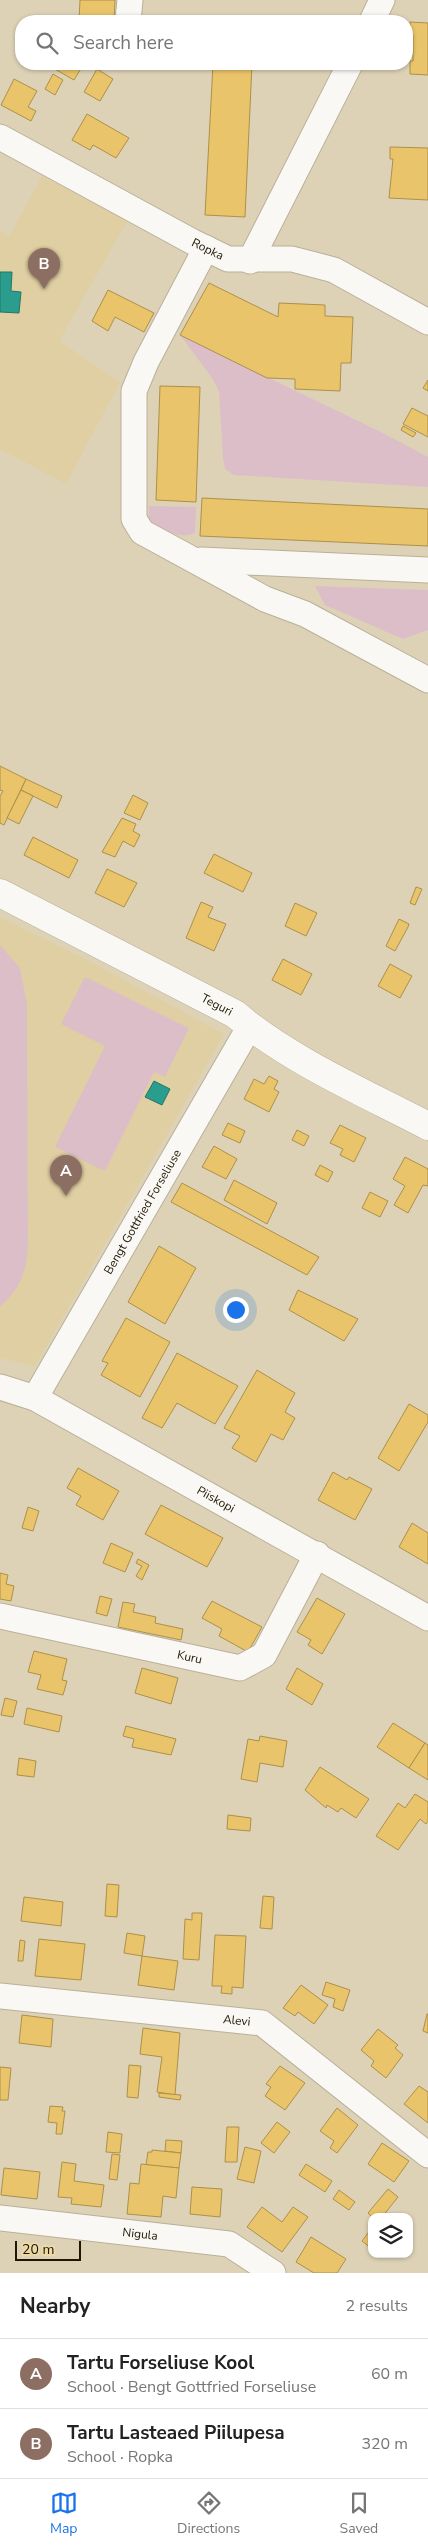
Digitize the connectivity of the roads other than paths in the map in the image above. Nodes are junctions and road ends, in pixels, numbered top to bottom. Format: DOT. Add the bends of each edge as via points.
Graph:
graph roads {
  1 [pos="130,0"];
  2 [pos="382,0"];
  3 [pos="129,15"];
  4 [pos="375,15"];
  5 [pos="347,70"];
  6 [pos="0,137"];
  7 [pos="206,248"];
  8 [pos="250,260"];
  9 [pos="428,322"];
  10 [pos="194,560"];
  11 [pos="428,570"];
  12 [pos="428,680"];
  13 [pos="0,893"];
  14 [pos="250,1026"];
  15 [pos="428,1126"];
  16 [pos="0,1387"];
  17 [pos="35,1398"];
  18 [pos="317,1554"];
  19 [pos="0,1616"];
  20 [pos="428,1618"];
  21 [pos="0,1996"];
  22 [pos="428,2155"];
  23 [pos="0,2218"];
  24 [pos="273,2273"];
  1 -- 3 [label="street"];
  2 -- 4 [label="street"];
  5 -- 8 [label="street"];
  6 -- 7 [label="street, Ropka"];
  7 -- 8 [label="street, Ropka" via="228,259"];
  7 -- 10 [label="street" via="134,391 134,519 142,532"];
  8 -- 9 [label="street, Ropka" via="292,259 334,270"];
  10 -- 11 [label="street"];
  10 -- 12 [label="street"];
  13 -- 14 [label="street, Teguri" via="235,1014"];
  14 -- 15 [label="street, Teguri" via="330,1076"];
  14 -- 17 [label="street, Bengt Gottfried Forseliuse"];
  16 -- 17 [label="street, Piiskopi"];
  17 -- 18 [label="street, Piiskopi"];
  18 -- 19 [label="street, Kuru" via="264,1655 240,1668"];
  18 -- 20 [label="street, Piiskopi"];
  21 -- 22 [label="street, Alevi" via="262,2024"];
  23 -- 24 [label="street, Nigula" via="229,2244"];
}
